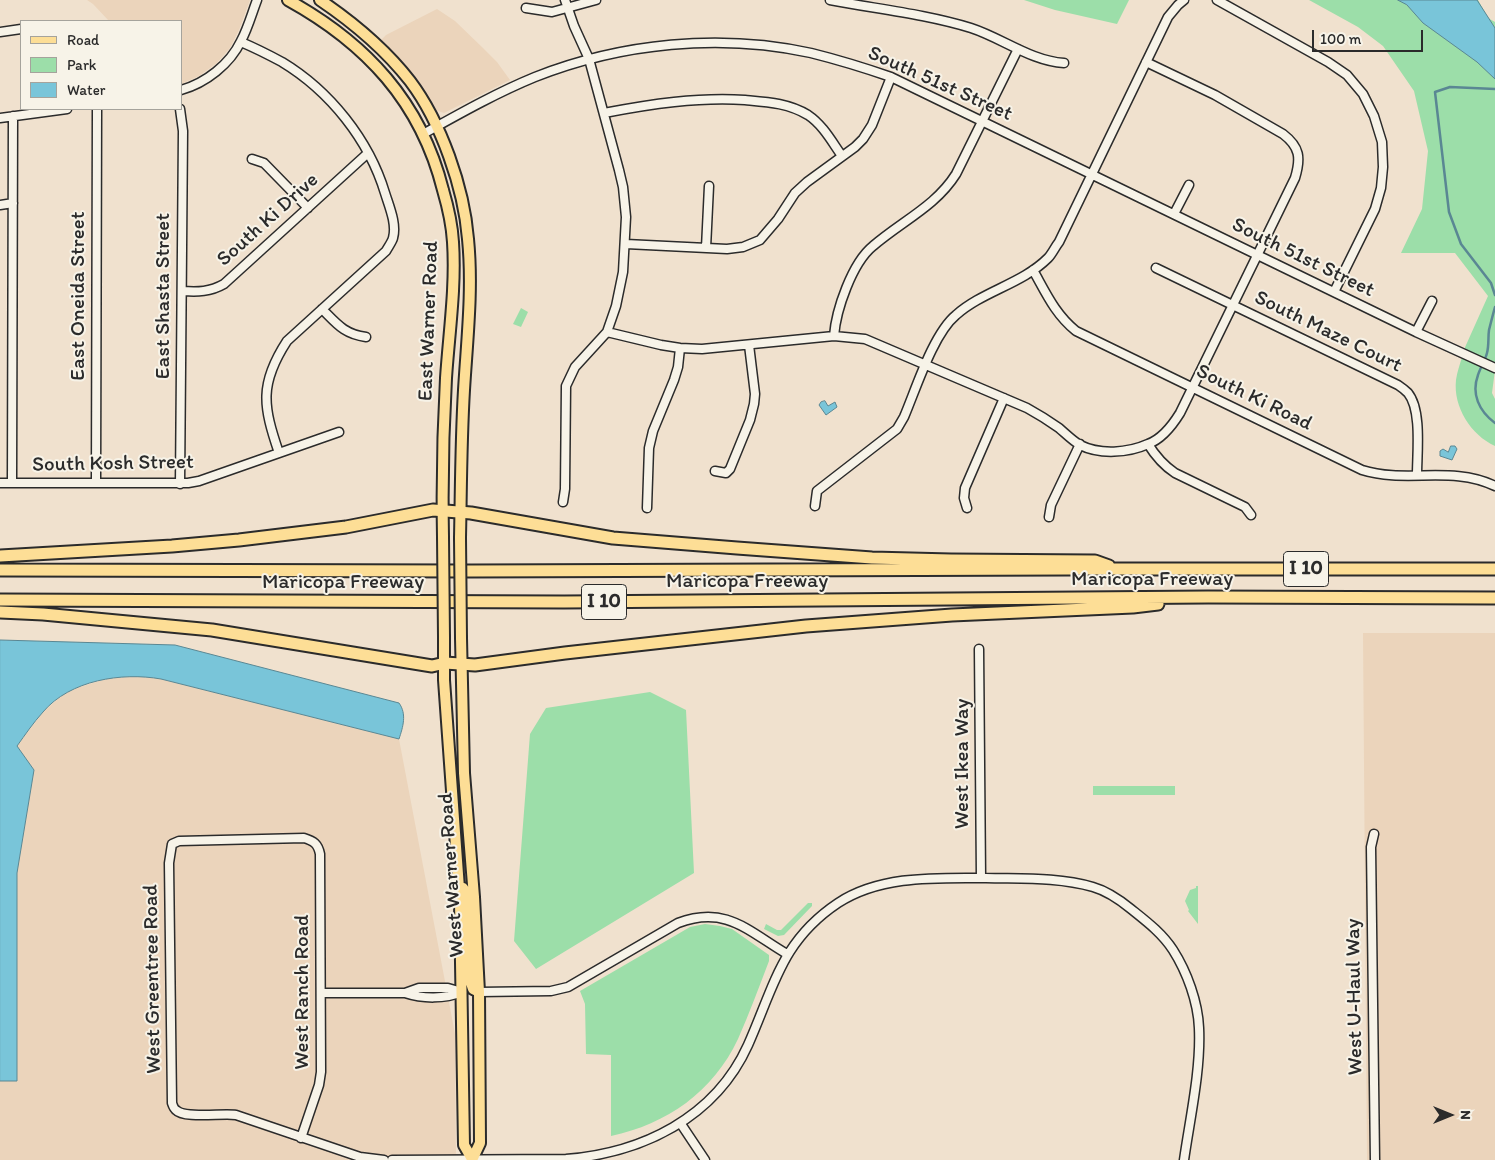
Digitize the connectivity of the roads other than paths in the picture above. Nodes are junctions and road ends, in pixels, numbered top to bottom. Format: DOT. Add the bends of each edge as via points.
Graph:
graph roads {
  1 [pos="258,0"];
  2 [pos="288,0"];
  3 [pos="320,0"];
  4 [pos="596,0"];
  5 [pos="830,0"];
  6 [pos="1184,0"];
  7 [pos="1217,0"];
  8 [pos="566,4"];
  9 [pos="526,8"];
  10 [pos="20,29"];
  11 [pos="0,32"];
  12 [pos="241,42"];
  13 [pos="1018,48"];
  14 [pos="589,59"];
  15 [pos="1146,62"];
  16 [pos="1064,64"];
  17 [pos="892,77"];
  18 [pos="182,90"];
  19 [pos="59,110"];
  20 [pos="97,110"];
  21 [pos="180,110"];
  22 [pos="604,113"];
  23 [pos="12,116"];
  24 [pos="0,118"];
  25 [pos="983,120"];
  26 [pos="436,126"];
  27 [pos="423,134"];
  28 [pos="368,152"];
  29 [pos="842,156"];
  30 [pos="252,159"];
  31 [pos="1091,174"];
  32 [pos="1189,185"];
  33 [pos="709,186"];
  34 [pos="12,203"];
  35 [pos="0,205"];
  36 [pos="308,208"];
  37 [pos="1174,214"];
  38 [pos="626,244"];
  39 [pos="706,248"];
  40 [pos="469,255"];
  41 [pos="1257,255"];
  42 [pos="453,256"];
  43 [pos="1156,268"];
  44 [pos="1033,270"];
  45 [pos="182,291"];
  46 [pos="1334,292"];
  47 [pos="1432,301"];
  48 [pos="1233,305"];
  49 [pos="322,309"];
  50 [pos="607,332"];
  51 [pos="1416,332"];
  52 [pos="834,336"];
  53 [pos="366,338"];
  54 [pos="749,345"];
  55 [pos="680,348"];
  56 [pos="926,365"];
  57 [pos="1495,368"];
  58 [pos="1193,387"];
  59 [pos="1004,398"];
  60 [pos="339,432"];
  61 [pos="1080,444"];
  62 [pos="1148,444"];
  63 [pos="279,453"];
  64 [pos="715,471"];
  65 [pos="1417,475"];
  66 [pos="0,483"];
  67 [pos="12,483"];
  68 [pos="96,483"];
  69 [pos="180,484"];
  70 [pos="1495,486"];
  71 [pos="563,502"];
  72 [pos="815,506"];
  73 [pos="647,508"];
  74 [pos="967,508"];
  75 [pos="443,510"];
  76 [pos="461,511"];
  77 [pos="1251,515"];
  78 [pos="1049,517"];
  79 [pos="0,556"];
  80 [pos="1118,569"];
  81 [pos="1495,569"];
  82 [pos="0,570"];
  83 [pos="460,586"];
  84 [pos="444,587"];
  85 [pos="1208,597"];
  86 [pos="1495,598"];
  87 [pos="0,600"];
  88 [pos="0,612"];
  89 [pos="980,649"];
  90 [pos="445,663"];
  91 [pos="461,663"];
  92 [pos="1374,834"];
  93 [pos="316,844"];
  94 [pos="981,878"];
  95 [pos="459,886"];
  96 [pos="787,954"];
  97 [pos="462,992"];
  98 [pos="479,992"];
  99 [pos="321,993"];
  100 [pos="681,1124"];
  101 [pos="301,1138"];
  102 [pos="384,1160"];
  103 [pos="392,1160"];
  104 [pos="472,1160"];
  105 [pos="705,1160"];
  106 [pos="1184,1160"];
  107 [pos="1375,1160"];
  1 -- 12 [label="street"];
  2 -- 27 [label="main road, East Warner Road" via="333,27 368,57 398,91"];
  3 -- 26 [label="main road, East Warner Road" via="377,45 410,82"];
  4 -- 8 [label="street"];
  5 -- 13 [label="street" via="971,28"];
  6 -- 15 [label="street" via="1168,17"];
  7 -- 46 [label="street" via="1347,76 1363,94 1374,116 1382,142 1381,188"];
  8 -- 9 [label="street" via="552,12"];
  8 -- 14 [label="street"];
  10 -- 11 [label="street"];
  12 -- 18 [label="street" via="216,72"];
  12 -- 28 [label="street" via="282,62 300,75 336,108"];
  13 -- 16 [label="street" via="1049,62"];
  13 -- 25 [label="street"];
  14 -- 17 [label="street, South 51st Street" via="678,44 758,45 810,53"];
  14 -- 22 [label="street"];
  14 -- 26 [label="street, South 51st Street" via="523,82"];
  15 -- 31 [label="street"];
  15 -- 41 [label="street" via="1215,95 1292,141 1298,153 1299,166"];
  17 -- 25 [label="street, South 51st Street"];
  17 -- 29 [label="street" via="868,132"];
  19 -- 23 [label="street"];
  20 -- 68 [label="street, East Oneida Street"];
  21 -- 45 [label="street, East Shasta Street" via="183,131"];
  22 -- 29 [label="street" via="676,101 732,99 770,102 792,107 809,116 823,129"];
  22 -- 38 [label="street" via="623,187"];
  23 -- 24 [label="street"];
  23 -- 34 [label="street"];
  25 -- 31 [label="street, South 51st Street"];
  25 -- 52 [label="street" via="948,187 865,253 839,306"];
  26 -- 27 [label="street, South 51st Street"];
  26 -- 40 [label="main road, East Warner Road" via="462,198"];
  27 -- 42 [label="main road, East Warner Road" via="440,175 447,203"];
  28 -- 36 [label="street, South Ki Drive"];
  28 -- 49 [label="street" via="388,200 394,225 393,238 386,251"];
  29 -- 39 [label="street" via="795,193 760,240 743,247"];
  30 -- 36 [label="street" via="264,163"];
  31 -- 37 [label="street, South 51st Street"];
  31 -- 44 [label="street" via="1059,242 1049,257"];
  32 -- 37 [label="street"];
  33 -- 39 [label="street"];
  34 -- 35 [label="street"];
  34 -- 67 [label="street"];
  36 -- 45 [label="street, South Ki Drive" via="224,284 201,292"];
  37 -- 41 [label="street, South 51st Street"];
  38 -- 39 [label="street"];
  38 -- 50 [label="street" via="616,306"];
  40 -- 42 [label="main road"];
  40 -- 76 [label="main road, East Warner Road"];
  41 -- 46 [label="street, South 51st Street"];
  41 -- 48 [label="street"];
  42 -- 75 [label="main road, East Warner Road" via="443,429"];
  43 -- 48 [label="street, South Maze Court"];
  44 -- 56 [label="street" via="956,314 938,337"];
  44 -- 58 [label="street, South Ki Road" via="1063,320 1076,331"];
  45 -- 69 [label="street, East Shasta Street"];
  46 -- 51 [label="street, South 51st Street"];
  47 -- 51 [label="street"];
  48 -- 58 [label="street"];
  48 -- 65 [label="street, South Maze Court" via="1398,385 1408,393 1416,420"];
  49 -- 53 [label="street" via="344,331"];
  49 -- 63 [label="street" via="287,341 268,379 268,421"];
  50 -- 55 [label="street"];
  50 -- 71 [label="street" via="575,367 566,386"];
  51 -- 57 [label="street, South 51st Street"];
  52 -- 54 [label="street"];
  52 -- 56 [label="street" via="866,340"];
  54 -- 55 [label="street"];
  54 -- 64 [label="street" via="755,394 750,420 730,469 726,473"];
  55 -- 73 [label="street" via="674,380 649,448"];
  56 -- 59 [label="street"];
  56 -- 72 [label="street" via="896,430 817,491"];
  58 -- 62 [label="street" via="1173,425"];
  58 -- 65 [label="street, South Ki Road" via="1362,470 1389,476"];
  59 -- 61 [label="street" via="1046,419"];
  59 -- 74 [label="street" via="965,488"];
  60 -- 63 [label="street, South Kosh Street"];
  61 -- 62 [label="street" via="1110,452"];
  61 -- 78 [label="street"];
  62 -- 77 [label="street" via="1165,467 1245,507"];
  63 -- 69 [label="street, South Kosh Street" via="199,481"];
  65 -- 70 [label="street, South Ki Road" via="1456,475"];
  66 -- 67 [label="street, South Kosh Street"];
  67 -- 68 [label="street, South Kosh Street"];
  68 -- 69 [label="street, South Kosh Street"];
  75 -- 76 [label="highway"];
  75 -- 79 [label="highway" via="346,527 240,540"];
  75 -- 84 [label="main road, East Warner Road, bridge"];
  76 -- 80 [label="highway" via="613,538 872,558 1095,560"];
  76 -- 83 [label="main road, East Warner Road, bridge"];
  80 -- 81 [label="highway, Maricopa Freeway / I 10"];
  80 -- 82 [label="highway, Maricopa Freeway / I 10"];
  83 -- 91 [label="main road, West Warner Road, bridge"];
  84 -- 90 [label="main road, West Warner Road, bridge"];
  85 -- 86 [label="highway, Maricopa Freeway / I 10"];
  85 -- 87 [label="highway, Maricopa Freeway / I 10" via="564,602"];
  85 -- 91 [label="highway" via="1133,607 952,615 806,626 475,665"];
  88 -- 90 [label="highway" via="204,629 432,666"];
  89 -- 94 [label="street, West Ikea Way"];
  90 -- 91 [label="highway"];
  90 -- 95 [label="main road, West Warner Road"];
  91 -- 98 [label="main road, West Warner Road" via="464,773"];
  92 -- 107 [label="street, West U-Haul Way"];
  93 -- 99 [label="street, West Ranch Road" via="320,854"];
  93 -- 101 [label="street, West Greentree Road" via="304,838 179,841 172,844 169,864 172,1103 177,1112 188,1115 236,1115"];
  94 -- 96 [label="street" via="905,880 854,894 817,919"];
  94 -- 106 [label="street" via="1070,881 1097,888 1120,900 1151,924 1173,950 1188,981 1199,1026"];
  95 -- 97 [label="main road, West Warner Road"];
  95 -- 98 [label="main road" via="465,891 467,902 470,980 473,989"];
  96 -- 98 [label="street" via="737,923 704,916 678,923 568,988 552,992"];
  96 -- 100 [label="street" via="744,1053 716,1092"];
  97 -- 99 [label="street" via="451,996 418,997 405,993"];
  97 -- 104 [label="main road, West Warner Road" via="464,1145"];
  98 -- 104 [label="main road, West Warner Road" via="480,1143"];
  99 -- 101 [label="street, West Ranch Road" via="321,1072"];
  100 -- 104 [label="street" via="636,1146 602,1155 566,1159"];
  100 -- 105 [label="street"];
  101 -- 102 [label="street" via="360,1157"];
  103 -- 104 [label="street"];
}
